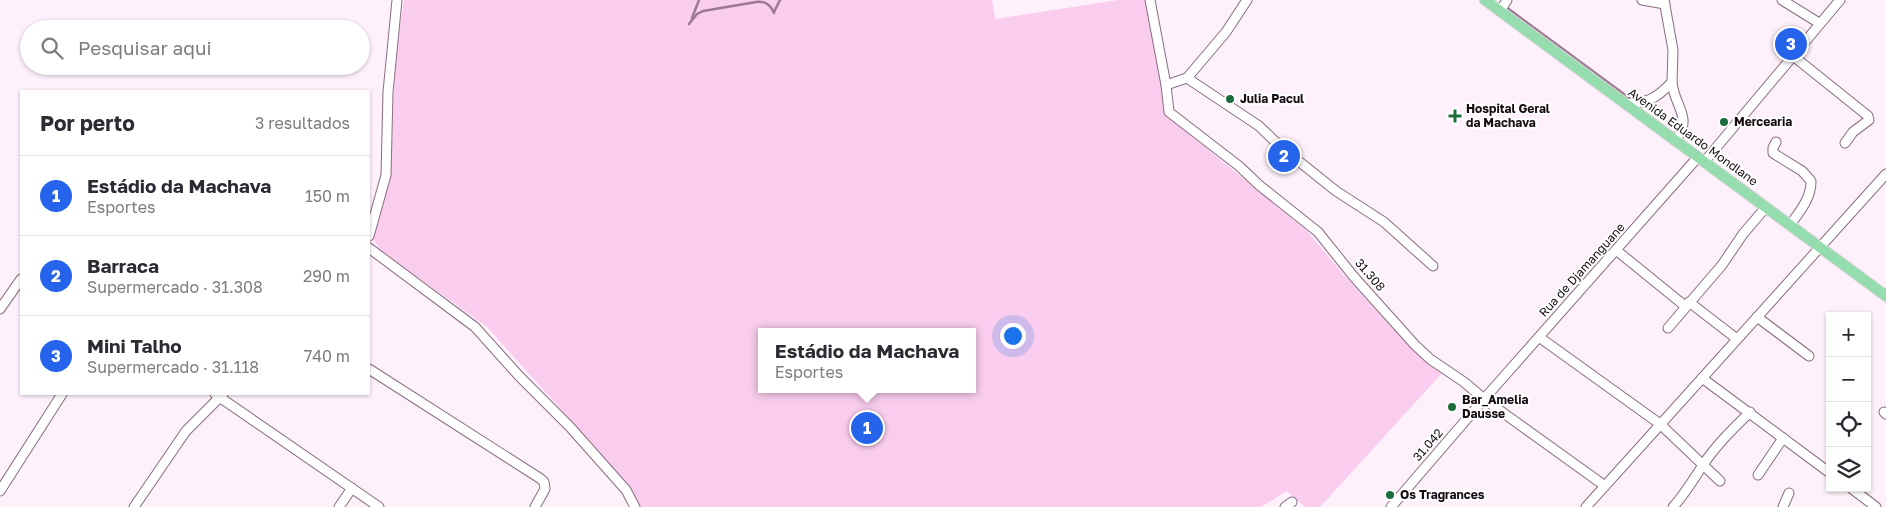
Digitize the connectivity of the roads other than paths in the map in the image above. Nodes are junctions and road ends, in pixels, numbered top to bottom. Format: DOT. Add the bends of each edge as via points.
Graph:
graph roads {
  1 [pos="396,0"];
  2 [pos="1150,0"];
  3 [pos="1247,0"];
  4 [pos="1485,0"];
  5 [pos="1507,0"];
  6 [pos="1642,0"];
  7 [pos="1782,0"];
  8 [pos="1840,0"];
  9 [pos="1664,2"];
  10 [pos="1500,11"];
  11 [pos="1819,23"];
  12 [pos="1792,55"];
  13 [pos="1187,78"];
  14 [pos="1672,82"];
  15 [pos="1166,85"];
  16 [pos="1626,104"];
  17 [pos="1675,141"];
  18 [pos="1776,142"];
  19 [pos="1845,143"];
  20 [pos="1701,159"];
  21 [pos="1886,174"];
  22 [pos="1766,207"];
  23 [pos="1790,225"];
  24 [pos="370,232"];
  25 [pos="1820,248"];
  26 [pos="370,249"];
  27 [pos="1616,250"];
  28 [pos="1433,266"];
  29 [pos="20,280"];
  30 [pos="1886,296"];
  31 [pos="1687,304"];
  32 [pos="0,309"];
  33 [pos="1757,317"];
  34 [pos="1668,328"];
  35 [pos="1539,337"];
  36 [pos="1737,339"];
  37 [pos="1809,356"];
  38 [pos="370,370"];
  39 [pos="1702,378"];
  40 [pos="61,395"];
  41 [pos="219,395"];
  42 [pos="1484,399"];
  43 [pos="1750,412"];
  44 [pos="1660,424"];
  45 [pos="1784,438"];
  46 [pos="1703,465"];
  47 [pos="1826,470"];
  48 [pos="1758,476"];
  49 [pos="1720,481"];
  50 [pos="1604,486"];
  51 [pos="352,488"];
  52 [pos="0,492"];
  53 [pos="1855,492"];
  54 [pos="1789,493"];
  55 [pos="539,505"];
  56 [pos="134,507"];
  57 [pos="339,507"];
  58 [pos="379,507"];
  59 [pos="635,507"];
  60 [pos="1391,507"];
  61 [pos="1586,507"];
  62 [pos="1673,507"];
  63 [pos="1783,507"];
  64 [pos="1876,507"];
  1 -- 24 [label="street" via="388,92 386,175"];
  2 -- 15 [label="street, 31.308"];
  3 -- 13 [label="street" via="1226,32"];
  4 -- 10 [label="main road, Avenida Eduardo Mondlane"];
  5 -- 10 [label="street"];
  6 -- 9 [label="street"];
  7 -- 11 [label="street"];
  8 -- 11 [label="street, Rua de Djamanguane"];
  9 -- 14 [label="street" via="1673,50"];
  10 -- 16 [label="main road, Avenida Eduardo Mondlane"];
  11 -- 12 [label="street, Rua de Djamanguane"];
  12 -- 19 [label="street" via="1868,116 1869,120"];
  12 -- 20 [label="street, Rua de Djamanguane"];
  13 -- 15 [label="street"];
  13 -- 28 [label="street" via="1259,126 1336,191 1384,222"];
  14 -- 16 [label="street" via="1655,98"];
  14 -- 17 [label="street" via="1684,120 1682,132"];
  15 -- 42 [label="street, 31.308" via="1169,112 1318,232 1415,345"];
  16 -- 17 [label="main road, Avenida Eduardo Mondlane"];
  17 -- 20 [label="main road, Avenida Eduardo Mondlane"];
  18 -- 23 [label="street" via="1772,150 1774,153 1802,171 1811,181 1806,202"];
  20 -- 22 [label="main road, Avenida Eduardo Mondlane"];
  20 -- 27 [label="street, Rua de Djamanguane"];
  21 -- 25 [label="street"];
  22 -- 23 [label="main road, Avenida Eduardo Mondlane"];
  22 -- 31 [label="street" via="1722,265"];
  23 -- 25 [label="main road, Avenida Eduardo Mondlane"];
  25 -- 30 [label="main road, Avenida Eduardo Mondlane"];
  25 -- 33 [label="street"];
  26 -- 59 [label="street" via="475,327 626,490"];
  27 -- 31 [label="street"];
  27 -- 35 [label="street, Rua de Djamanguane"];
  29 -- 32 [label="street"];
  31 -- 34 [label="street"];
  31 -- 36 [label="street"];
  33 -- 36 [label="street"];
  33 -- 37 [label="street"];
  35 -- 42 [label="street, Rua de Djamanguane"];
  35 -- 44 [label="street"];
  36 -- 39 [label="street"];
  38 -- 55 [label="street" via="541,479 545,489"];
  39 -- 43 [label="street"];
  39 -- 44 [label="street"];
  40 -- 52 [label="street"];
  41 -- 51 [label="street"];
  41 -- 56 [label="street" via="186,431"];
  42 -- 50 [label="street, 31.308"];
  42 -- 60 [label="street, 31.042"];
  43 -- 45 [label="street"];
  43 -- 46 [label="street" via="1726,435"];
  44 -- 46 [label="street"];
  44 -- 50 [label="street"];
  45 -- 47 [label="street"];
  45 -- 48 [label="street"];
  46 -- 49 [label="street"];
  46 -- 62 [label="street"];
  50 -- 61 [label="street"];
  51 -- 57 [label="street"];
  51 -- 58 [label="street"];
  53 -- 64 [label="street"];
  54 -- 63 [label="street"];
}
